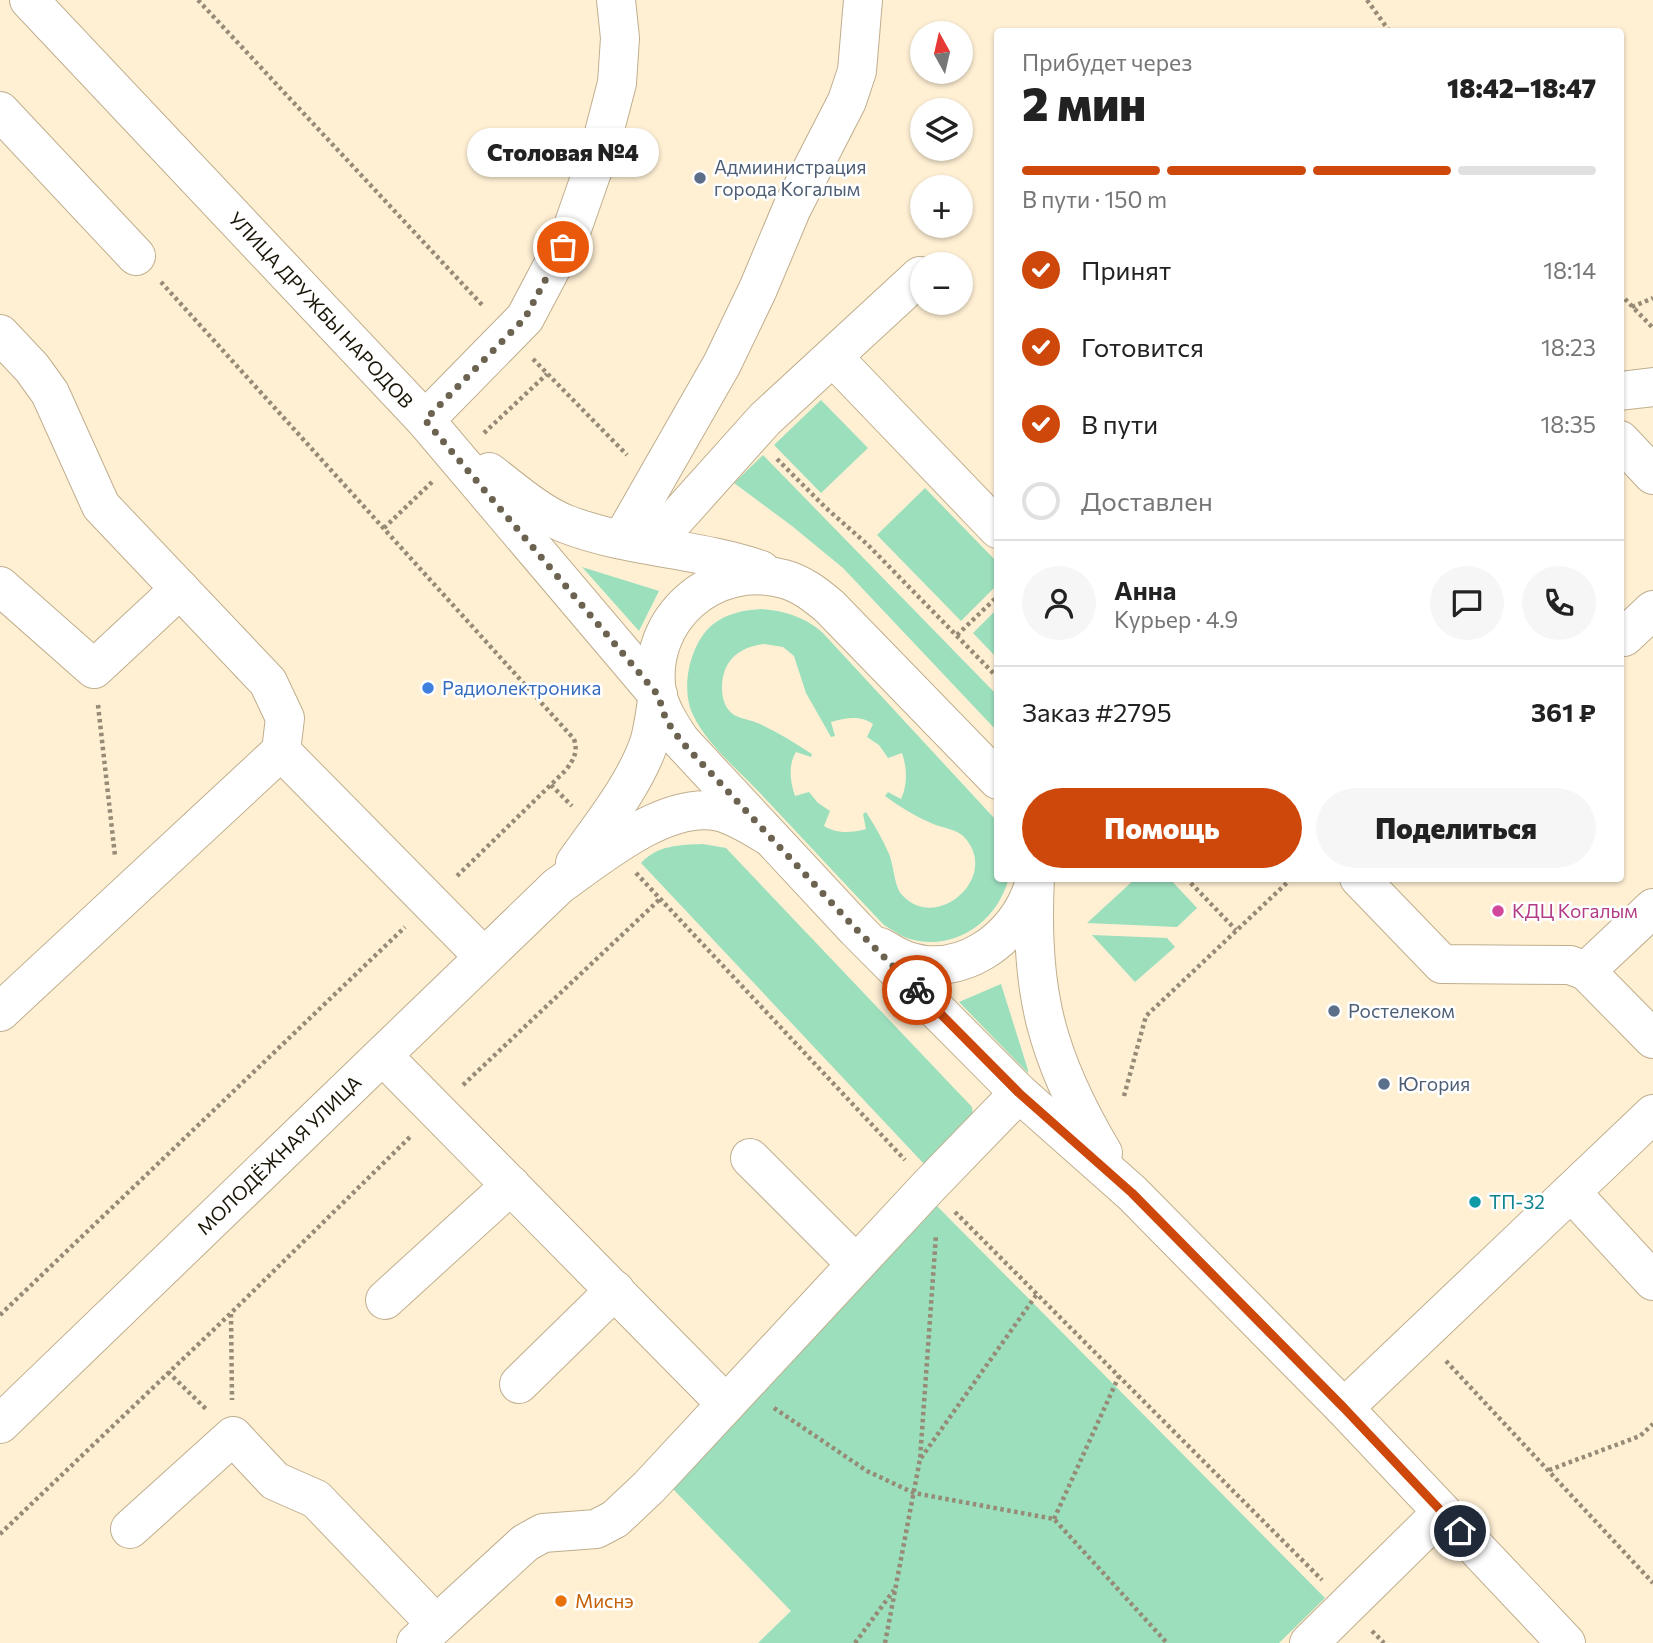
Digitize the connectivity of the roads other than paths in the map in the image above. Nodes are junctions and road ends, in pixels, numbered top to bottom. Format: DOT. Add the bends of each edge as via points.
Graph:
graph roads {
  1 [pos="29,0"];
  2 [pos="616,0"];
  3 [pos="863,0"];
  4 [pos="0,111"];
  5 [pos="136,256"];
  6 [pos="910,285"];
  7 [pos="0,334"];
  8 [pos="833,357"];
  9 [pos="1653,387"];
  10 [pos="1624,391"];
  11 [pos="425,420"];
  12 [pos="1624,444"];
  13 [pos="645,461"];
  14 [pos="1653,474"];
  15 [pos="683,510"];
  16 [pos="994,525"];
  17 [pos="637,542"];
  18 [pos="727,560"];
  19 [pos="786,579"];
  20 [pos="0,586"];
  21 [pos="180,589"];
  22 [pos="1653,610"];
  23 [pos="1624,637"];
  24 [pos="658,695"];
  25 [pos="281,751"];
  26 [pos="994,774"];
  27 [pos="776,841"];
  28 [pos="1033,882"];
  29 [pos="1035,882"];
  30 [pos="1363,882"];
  31 [pos="558,886"];
  32 [pos="1653,908"];
  33 [pos="856,929"];
  34 [pos="1653,943"];
  35 [pos="484,957"];
  36 [pos="1595,980"];
  37 [pos="0,1012"];
  38 [pos="1653,1039"];
  39 [pos="383,1056"];
  40 [pos="1019,1093"];
  41 [pos="1653,1114"];
  42 [pos="750,1158"];
  43 [pos="1120,1181"];
  44 [pos="510,1185"];
  45 [pos="1571,1192"];
  46 [pos="856,1264"];
  47 [pos="1653,1281"];
  48 [pos="615,1290"];
  49 [pos="385,1300"];
  50 [pos="519,1384"];
  51 [pos="734,1395"];
  52 [pos="1344,1408"];
  53 [pos="0,1424"];
  54 [pos="1442,1512"];
  55 [pos="130,1529"];
  56 [pos="426,1634"];
  57 [pos="1309,1643"];
  58 [pos="1566,1643"];
  1 -- 11 [label="main road, УЛИЦА ДРУЖБЫ НАРОДОВ"];
  2 -- 11 [label="main road" via="620,38 617,83 572,229 525,318"];
  3 -- 13 [label="main road" via="857,71 847,101 792,208 722,364"];
  4 -- 5 [label="main road"];
  6 -- 8 [label="main road"];
  7 -- 21 [label="main road" via="50,393 101,506"];
  8 -- 15 [label="main road" via="752,433"];
  8 -- 16 [label="main road"];
  9 -- 10 [label="main road"];
  11 -- 17 [label="main road" via="563,523"];
  11 -- 24 [label="main road, УЛИЦА ДРУЖБЫ НАРОДОВ"];
  12 -- 14 [label="main road"];
  13 -- 15 [label="main road"];
  13 -- 17 [label="main road"];
  15 -- 17 [label="main road"];
  15 -- 18 [label="main road"];
  17 -- 18 [label="main road"];
  18 -- 19 [label="main road"];
  19 -- 24 [label="main road, УЛИЦА ДРУЖБЫ НАРОДОВ" via="761,574 734,576 689,600 671,620 660,643"];
  19 -- 26 [label="main road, УЛИЦА ДРУЖБЫ НАРОДОВ" via="810,590 830,607"];
  20 -- 21 [label="main road" via="94,669"];
  21 -- 25 [label="main road" via="268,682 285,718"];
  22 -- 23 [label="main road"];
  24 -- 27 [label="main road, УЛИЦА ДРУЖБЫ НАРОДОВ" via="666,720 681,741"];
  24 -- 31 [label="main road" via="649,744 638,768"];
  25 -- 35 [label="main road"];
  25 -- 37 [label="main road"];
  27 -- 31 [label="main road" via="718,811 685,813 659,820 622,841"];
  27 -- 33 [label="main road, УЛИЦА ДРУЖБЫ НАРОДОВ"];
  28 -- 33 [label="main road, УЛИЦА ДРУЖБЫ НАРОДОВ" via="1021,915 1005,936 983,952 958,961 906,960"];
  29 -- 43 [label="main road" via="1034,953 1043,1019 1068,1090"];
  30 -- 36 [label="main road" via="1442,964 1570,965"];
  31 -- 35 [label="main road, МОЛОДЁЖНАЯ УЛИЦА"];
  32 -- 36 [label="main road"];
  33 -- 40 [label="main road, УЛИЦА ДРУЖБЫ НАРОДОВ"];
  34 -- 36 [label="main road"];
  35 -- 39 [label="main road, МОЛОДЁЖНАЯ УЛИЦА"];
  36 -- 38 [label="main road"];
  39 -- 44 [label="main road"];
  39 -- 53 [label="main road, МОЛОДЁЖНАЯ УЛИЦА"];
  40 -- 43 [label="main road, УЛИЦА ДРУЖБЫ НАРОДОВ"];
  40 -- 46 [label="main road" via="934,1191"];
  41 -- 45 [label="main road"];
  42 -- 46 [label="main road"];
  43 -- 52 [label="main road, УЛИЦА ДРУЖБЫ НАРОДОВ"];
  44 -- 48 [label="main road"];
  44 -- 49 [label="main road"];
  45 -- 47 [label="main road"];
  45 -- 52 [label="main road"];
  46 -- 51 [label="main road"];
  48 -- 50 [label="main road"];
  48 -- 51 [label="main road"];
  51 -- 56 [label="main road" via="615,1519 596,1530 543,1533 525,1543"];
  52 -- 54 [label="main road, УЛИЦА ДРУЖБЫ НАРОДОВ"];
  54 -- 57 [label="main road"];
  54 -- 58 [label="main road, УЛИЦА ДРУЖБЫ НАРОДОВ"];
  55 -- 56 [label="main road" via="233,1436 275,1481 316,1499"];
}
